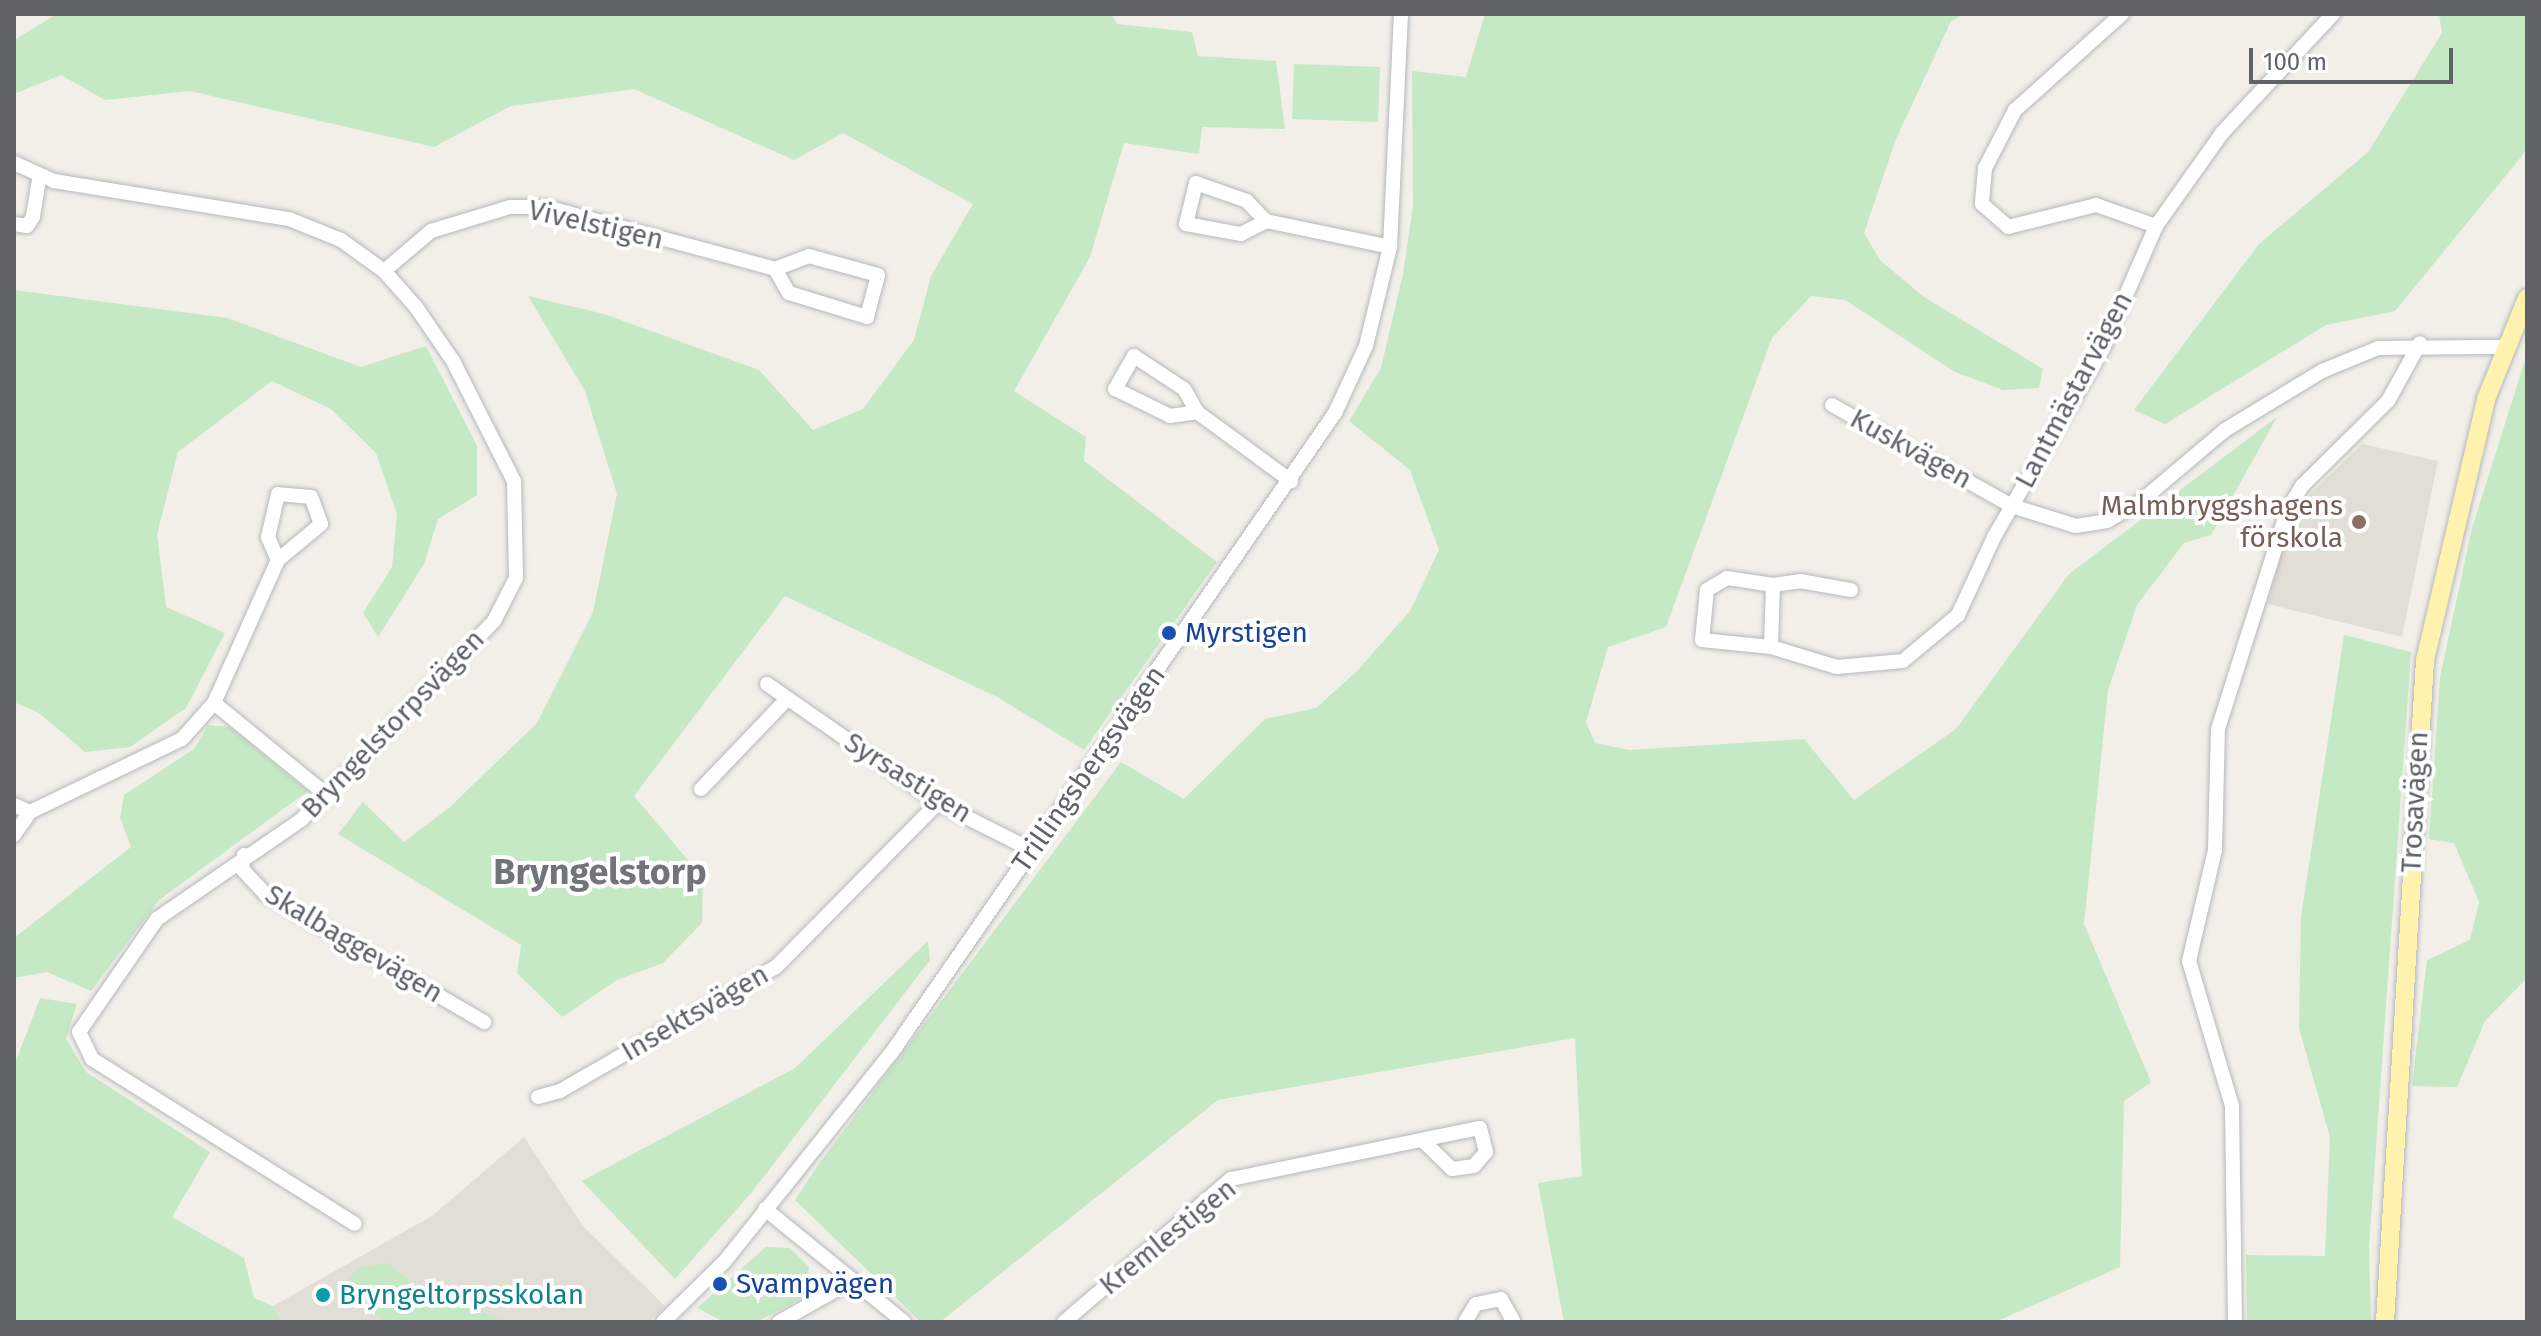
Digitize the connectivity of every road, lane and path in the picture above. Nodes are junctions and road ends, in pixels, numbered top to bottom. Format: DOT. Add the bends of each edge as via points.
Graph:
graph roads {
  1 [pos="1401,14"];
  2 [pos="2122,14"];
  3 [pos="2333,14"];
  4 [pos="14,163"];
  5 [pos="39,178"];
  6 [pos="1266,221"];
  7 [pos="14,224"];
  8 [pos="2156,226"];
  9 [pos="1390,247"];
  10 [pos="775,269"];
  11 [pos="384,271"];
  12 [pos="2527,298"];
  13 [pos="2420,343"];
  14 [pos="2504,347"];
  15 [pos="1832,405"];
  16 [pos="1197,412"];
  17 [pos="1291,481"];
  18 [pos="2012,506"];
  19 [pos="278,560"];
  20 [pos="1773,585"];
  21 [pos="1851,590"];
  22 [pos="1771,647"];
  23 [pos="767,684"];
  24 [pos="787,699"];
  25 [pos="214,703"];
  26 [pos="701,789"];
  27 [pos="328,796"];
  28 [pos="938,803"];
  29 [pos="14,805"];
  30 [pos="30,812"];
  31 [pos="14,835"];
  32 [pos="1032,850"];
  33 [pos="244,855"];
  34 [pos="484,1022"];
  35 [pos="538,1097"];
  36 [pos="1422,1140"];
  37 [pos="765,1209"];
  38 [pos="355,1224"];
  39 [pos="850,1282"];
  40 [pos="1072,1320"];
  41 [pos="663,1322"];
  42 [pos="779,1322"];
  43 [pos="904,1322"];
  44 [pos="1465,1322"];
  45 [pos="1514,1322"];
  46 [pos="2235,1322"];
  47 [pos="2385,1322"];
  1 -- 9 [label="street, Trillingsbergsvägen"];
  2 -- 8 [label="street" via="2015,110 1985,168 1982,204 2008,227 2096,205"];
  3 -- 8 [label="street, Lantmästarvägen" via="2222,133"];
  4 -- 5 [label="street, Bryngelstorpsvägen"];
  5 -- 7 [label="street" via="33,217 27,226"];
  5 -- 11 [label="street, Bryngelstorpsvägen" via="289,219 341,240"];
  6 -- 6 [label="street" via="1241,234 1186,224 1196,183 1247,201"];
  6 -- 9 [label="street"];
  8 -- 18 [label="street, Lantmästarvägen" via="2103,348"];
  9 -- 17 [label="street, Trillingsbergsvägen" via="1366,346"];
  10 -- 10 [label="street" via="809,256 878,275 867,317 789,293"];
  10 -- 11 [label="street, Vivelstigen" via="546,207 510,207 431,231"];
  11 -- 27 [label="street, Bryngelstorpsvägen" via="453,361 514,481 516,578 494,621"];
  12 -- 14 [label="main road, Trosavägen"];
  13 -- 14 [label="street, Kuskvägen"];
  13 -- 18 [label="street, Kuskvägen" via="2378,348 2279,393 2107,521 2076,526"];
  13 -- 46 [label="street" via="2365,429 2321,465 2287,511 2218,729 2215,850 2189,961 2232,1106"];
  14 -- 47 [label="main road, Trosavägen" via="2462,484 2425,660"];
  15 -- 18 [label="street, Kuskvägen"];
  16 -- 16 [label="street" via="1170,416 1115,389 1134,356 1184,389"];
  16 -- 17 [label="street"];
  17 -- 32 [label="street, Trillingsbergsvägen"];
  18 -- 22 [label="street, Lantmästarvägen" via="1958,615 1903,661 1837,667"];
  19 -- 19 [label="street" via="321,524 311,497 278,494 268,537"];
  19 -- 25 [label="street"];
  20 -- 21 [label="street, Lantmästarvägen" via="1800,581"];
  20 -- 22 [label="street"];
  20 -- 22 [label="street, Lantmästarvägen" via="1727,578 1702,602 1702,640"];
  23 -- 24 [label="street, Syrsastigen"];
  24 -- 26 [label="street"];
  24 -- 28 [label="street, Syrsastigen"];
  25 -- 27 [label="street"];
  25 -- 30 [label="street" via="182,739"];
  27 -- 33 [label="street, Bryngelstorpsvägen"];
  28 -- 32 [label="street, Syrsastigen"];
  28 -- 35 [label="street, Insektsvägen" via="776,967 560,1091"];
  29 -- 30 [label="street"];
  30 -- 31 [label="street"];
  32 -- 37 [label="street, Trillingsbergsvägen" via="892,1052"];
  33 -- 34 [label="street, Skalbaggevägen" via="242,869 265,894"];
  33 -- 38 [label="street, Bryngelstorpsvägen" via="157,919 79,1032 92,1059"];
  36 -- 40 [label="street, Kremlestigen" via="1231,1179"];
  37 -- 39 [label="street"];
  37 -- 41 [label="street, Trillingsbergsvägen"];
  39 -- 42 [label="street"];
  39 -- 43 [label="street"];
  44 -- 45 [label="street" via="1476,1304 1501,1299"];
}
